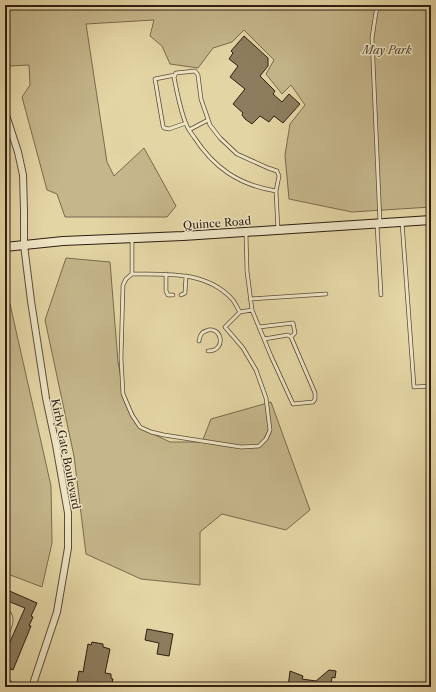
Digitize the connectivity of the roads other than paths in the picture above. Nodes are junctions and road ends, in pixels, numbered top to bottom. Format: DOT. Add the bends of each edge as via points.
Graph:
graph roads {
  1 [pos="380,5"];
  2 [pos="175,75"];
  3 [pos="5,112"];
  4 [pos="208,120"];
  5 [pos="186,123"];
  6 [pos="189,130"];
  7 [pos="276,191"];
  8 [pos="431,220"];
  9 [pos="402,222"];
  10 [pos="378,223"];
  11 [pos="278,230"];
  12 [pos="246,232"];
  13 [pos="132,238"];
  14 [pos="24,245"];
  15 [pos="5,247"];
  16 [pos="132,274"];
  17 [pos="166,274"];
  18 [pos="186,276"];
  19 [pos="326,294"];
  20 [pos="173,295"];
  21 [pos="181,295"];
  22 [pos="381,295"];
  23 [pos="250,299"];
  24 [pos="252,310"];
  25 [pos="240,312"];
  26 [pos="225,327"];
  27 [pos="259,327"];
  28 [pos="218,334"];
  29 [pos="291,337"];
  30 [pos="264,339"];
  31 [pos="199,341"];
  32 [pos="208,351"];
  33 [pos="431,386"];
  34 [pos="5,609"];
  35 [pos="5,625"];
  36 [pos="10,627"];
  37 [pos="5,638"];
  38 [pos="5,680"];
  39 [pos="18,687"];
  40 [pos="32,687"];
  1 -- 10 [label="lane" via="376,12 372,38"];
  2 -- 4 [label="lane" via="195,71 198,75 201,99"];
  2 -- 5 [label="lane" via="179,104"];
  2 -- 5 [label="lane" via="155,79 163,126 169,129"];
  3 -- 14 [label="street, Kirby Gate Boulevard" via="23,175"];
  4 -- 6 [label="lane"];
  4 -- 7 [label="lane" via="220,138 237,154 277,171"];
  5 -- 6 [label="lane"];
  6 -- 7 [label="lane" via="201,148 225,172 242,181"];
  7 -- 11 [label="lane"];
  8 -- 9 [label="main road, Quince Road"];
  9 -- 10 [label="main road, Quince Road"];
  9 -- 33 [label="lane" via="414,387"];
  10 -- 11 [label="main road, Quince Road"];
  10 -- 22 [label="lane"];
  11 -- 12 [label="main road, Quince Road"];
  12 -- 13 [label="main road, Quince Road"];
  12 -- 23 [label="lane"];
  13 -- 14 [label="main road, Quince Road"];
  13 -- 16 [label="lane"];
  14 -- 15 [label="main road, Quince Road"];
  14 -- 40 [label="street, Kirby Gate Boulevard" via="46,398 68,513 68,548 57,612"];
  16 -- 17 [label="lane"];
  16 -- 26 [label="lane" via="123,285 121,358 124,394 140,427 157,434 241,447 259,446 266,439 270,430 266,398 256,370 243,348"];
  17 -- 18 [label="lane"];
  17 -- 20 [label="lane" via="166,291 168,295"];
  18 -- 21 [label="lane" via="185,293"];
  18 -- 25 [label="lane" via="205,281 221,290 233,299"];
  19 -- 23 [label="lane"];
  23 -- 24 [label="lane"];
  24 -- 25 [label="lane"];
  24 -- 27 [label="lane"];
  25 -- 26 [label="lane"];
  26 -- 28 [label="lane"];
  27 -- 29 [label="lane" via="293,323 295,333"];
  27 -- 30 [label="lane"];
  28 -- 31 [label="lane" via="212,330 205,331"];
  28 -- 32 [label="lane" via="218,347"];
  29 -- 30 [label="lane" via="288,335"];
  29 -- 30 [label="lane" via="315,394 313,402 293,404"];
  34 -- 36 [label="lane" via="11,614"];
  35 -- 36 [label="lane"];
  36 -- 37 [label="lane"];
  38 -- 39 [label="lane"];
}
